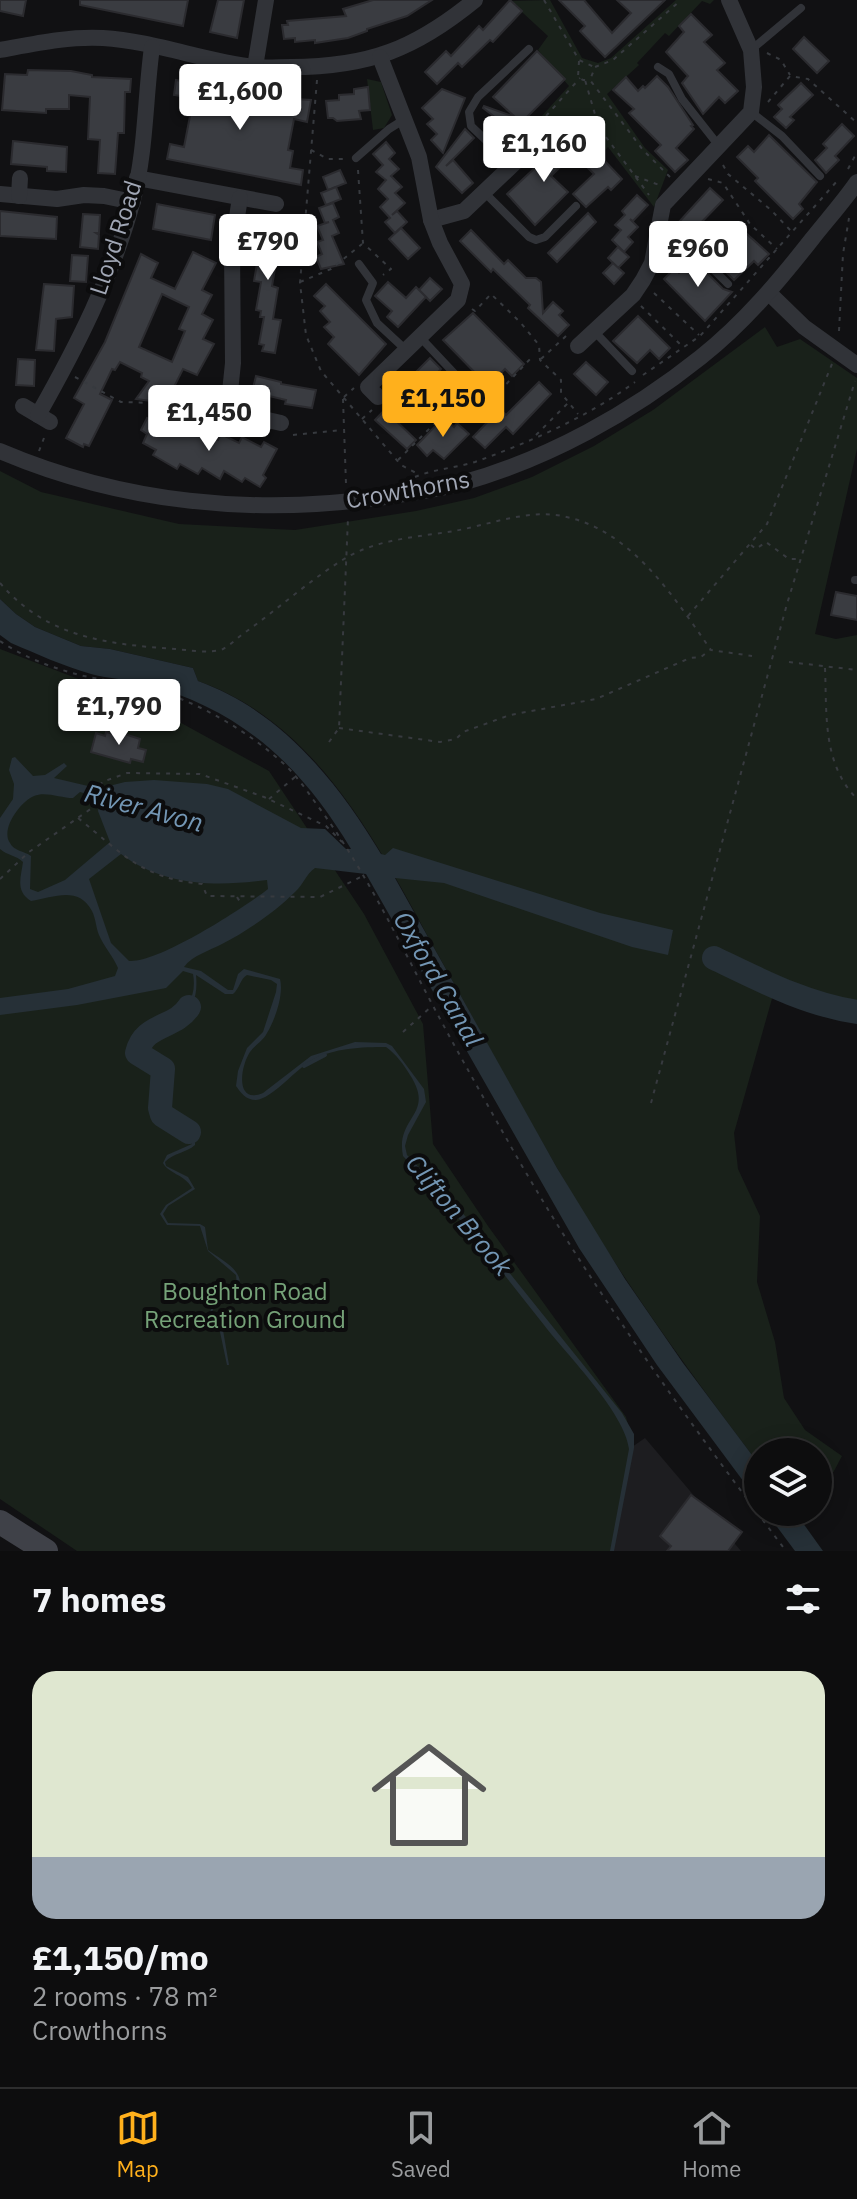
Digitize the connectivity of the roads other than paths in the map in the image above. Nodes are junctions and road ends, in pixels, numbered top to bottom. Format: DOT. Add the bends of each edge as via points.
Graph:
graph roads {
  1 [pos="266,0"];
  2 [pos="475,0"];
  3 [pos="729,0"];
  4 [pos="801,8"];
  5 [pos="152,47"];
  6 [pos="529,49"];
  7 [pos="752,49"];
  8 [pos="0,50"];
  9 [pos="380,57"];
  10 [pos="255,67"];
  11 [pos="658,67"];
  12 [pos="753,114"];
  13 [pos="405,119"];
  14 [pos="548,131"];
  15 [pos="717,148"];
  16 [pos="356,158"];
  17 [pos="512,165"];
  18 [pos="820,176"];
  19 [pos="20,178"];
  20 [pos="137,178"];
  21 [pos="853,179"];
  22 [pos="484,192"];
  23 [pos="0,194"];
  24 [pos="19,196"];
  25 [pos="240,198"];
  26 [pos="133,202"];
  27 [pos="276,204"];
  28 [pos="576,206"];
  29 [pos="431,220"];
  30 [pos="655,238"];
  31 [pos="359,264"];
  32 [pos="728,284"];
  33 [pos="769,293"];
  34 [pos="593,331"];
  35 [pos="420,337"];
  36 [pos="578,346"];
  37 [pos="405,349"];
  38 [pos="857,365"];
  39 [pos="632,371"];
  40 [pos="378,397"];
  41 [pos="189,404"];
  42 [pos="23,406"];
  43 [pos="444,409"];
  44 [pos="228,411"];
  45 [pos="281,423"];
  46 [pos="0,451"];
  47 [pos="0,1522"];
  48 [pos="46,1551"];
  1 -- 10 [label="street"];
  2 -- 9 [label="street" via="424,37"];
  3 -- 7 [label="street"];
  4 -- 7 [label="lane"];
  5 -- 8 [label="street" via="103,38"];
  5 -- 10 [label="street"];
  5 -- 20 [label="street, Lloyd Road"];
  6 -- 17 [label="lane" via="469,112 471,126"];
  7 -- 12 [label="street"];
  9 -- 10 [label="street" via="318,67"];
  9 -- 13 [label="street"];
  11 -- 15 [label="lane" via="669,74"];
  12 -- 15 [label="street"];
  12 -- 18 [label="lane"];
  13 -- 16 [label="lane"];
  13 -- 29 [label="street" via="419,157"];
  14 -- 17 [label="street"];
  15 -- 30 [label="street" via="660,214"];
  17 -- 22 [label="street"];
  19 -- 24 [label="street"];
  20 -- 25 [label="street"];
  20 -- 26 [label="street, Lloyd Road"];
  21 -- 33 [label="street, Crowthorns"];
  22 -- 28 [label="lane" via="536,240"];
  22 -- 29 [label="street" via="464,211"];
  23 -- 24 [label="street"];
  24 -- 26 [label="street" via="104,196"];
  25 -- 27 [label="street"];
  25 -- 44 [label="street" via="232,248"];
  26 -- 42 [label="street, Lloyd Road" via="46,420"];
  29 -- 35 [label="street" via="462,284 458,300"];
  30 -- 32 [label="lane" via="689,245"];
  30 -- 34 [label="street" via="652,263 642,282"];
  31 -- 37 [label="lane" via="373,283 366,300 377,323"];
  33 -- 38 [label="street" via="804,327"];
  33 -- 46 [label="street, Crowthorns" via="702,356 642,400 589,431 460,483 349,502 267,506 159,497 81,480"];
  34 -- 36 [label="street"];
  34 -- 39 [label="lane"];
  35 -- 37 [label="street"];
  35 -- 43 [label="lane" via="467,387"];
  37 -- 40 [label="street" via="368,387"];
  41 -- 44 [label="street"];
  44 -- 45 [label="street"];
  47 -- 48 [label="street"];
}
